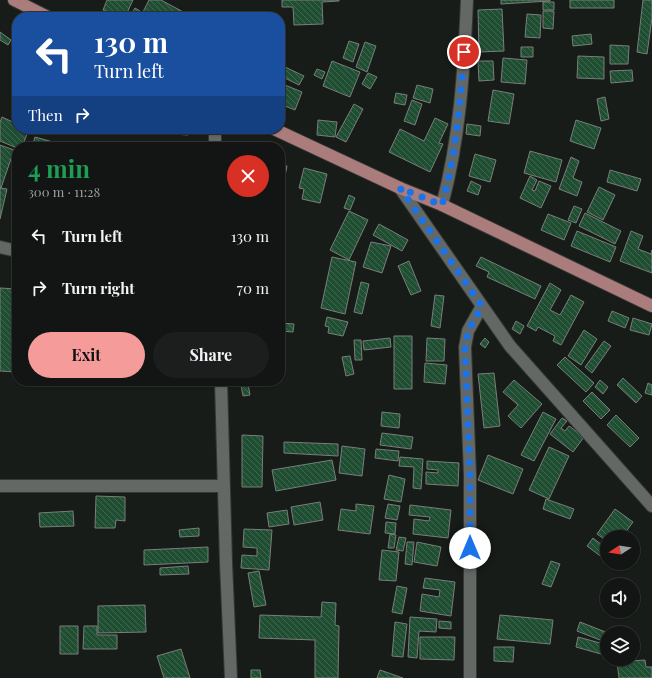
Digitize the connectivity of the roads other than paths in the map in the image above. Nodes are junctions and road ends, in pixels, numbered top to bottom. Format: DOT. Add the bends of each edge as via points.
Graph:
graph roads {
  1 [pos="14,0"];
  2 [pos="467,0"];
  3 [pos="38,12"];
  4 [pos="285,134"];
  5 [pos="400,188"];
  6 [pos="442,205"];
  7 [pos="0,247"];
  8 [pos="12,250"];
  9 [pos="482,306"];
  10 [pos="652,306"];
  11 [pos="221,386"];
  12 [pos="0,486"];
  13 [pos="224,486"];
  14 [pos="652,506"];
  15 [pos="231,678"];
  16 [pos="470,678"];
  1 -- 3 [label="main road"];
  2 -- 6 [label="street" via="457,128"];
  4 -- 5 [label="main road"];
  5 -- 6 [label="main road"];
  5 -- 9 [label="street"];
  6 -- 10 [label="main road"];
  7 -- 8 [label="street"];
  9 -- 14 [label="street" via="510,346"];
  9 -- 16 [label="street" via="468,331 465,348 470,475"];
  11 -- 13 [label="street"];
  12 -- 13 [label="street"];
  13 -- 15 [label="street"];
}
